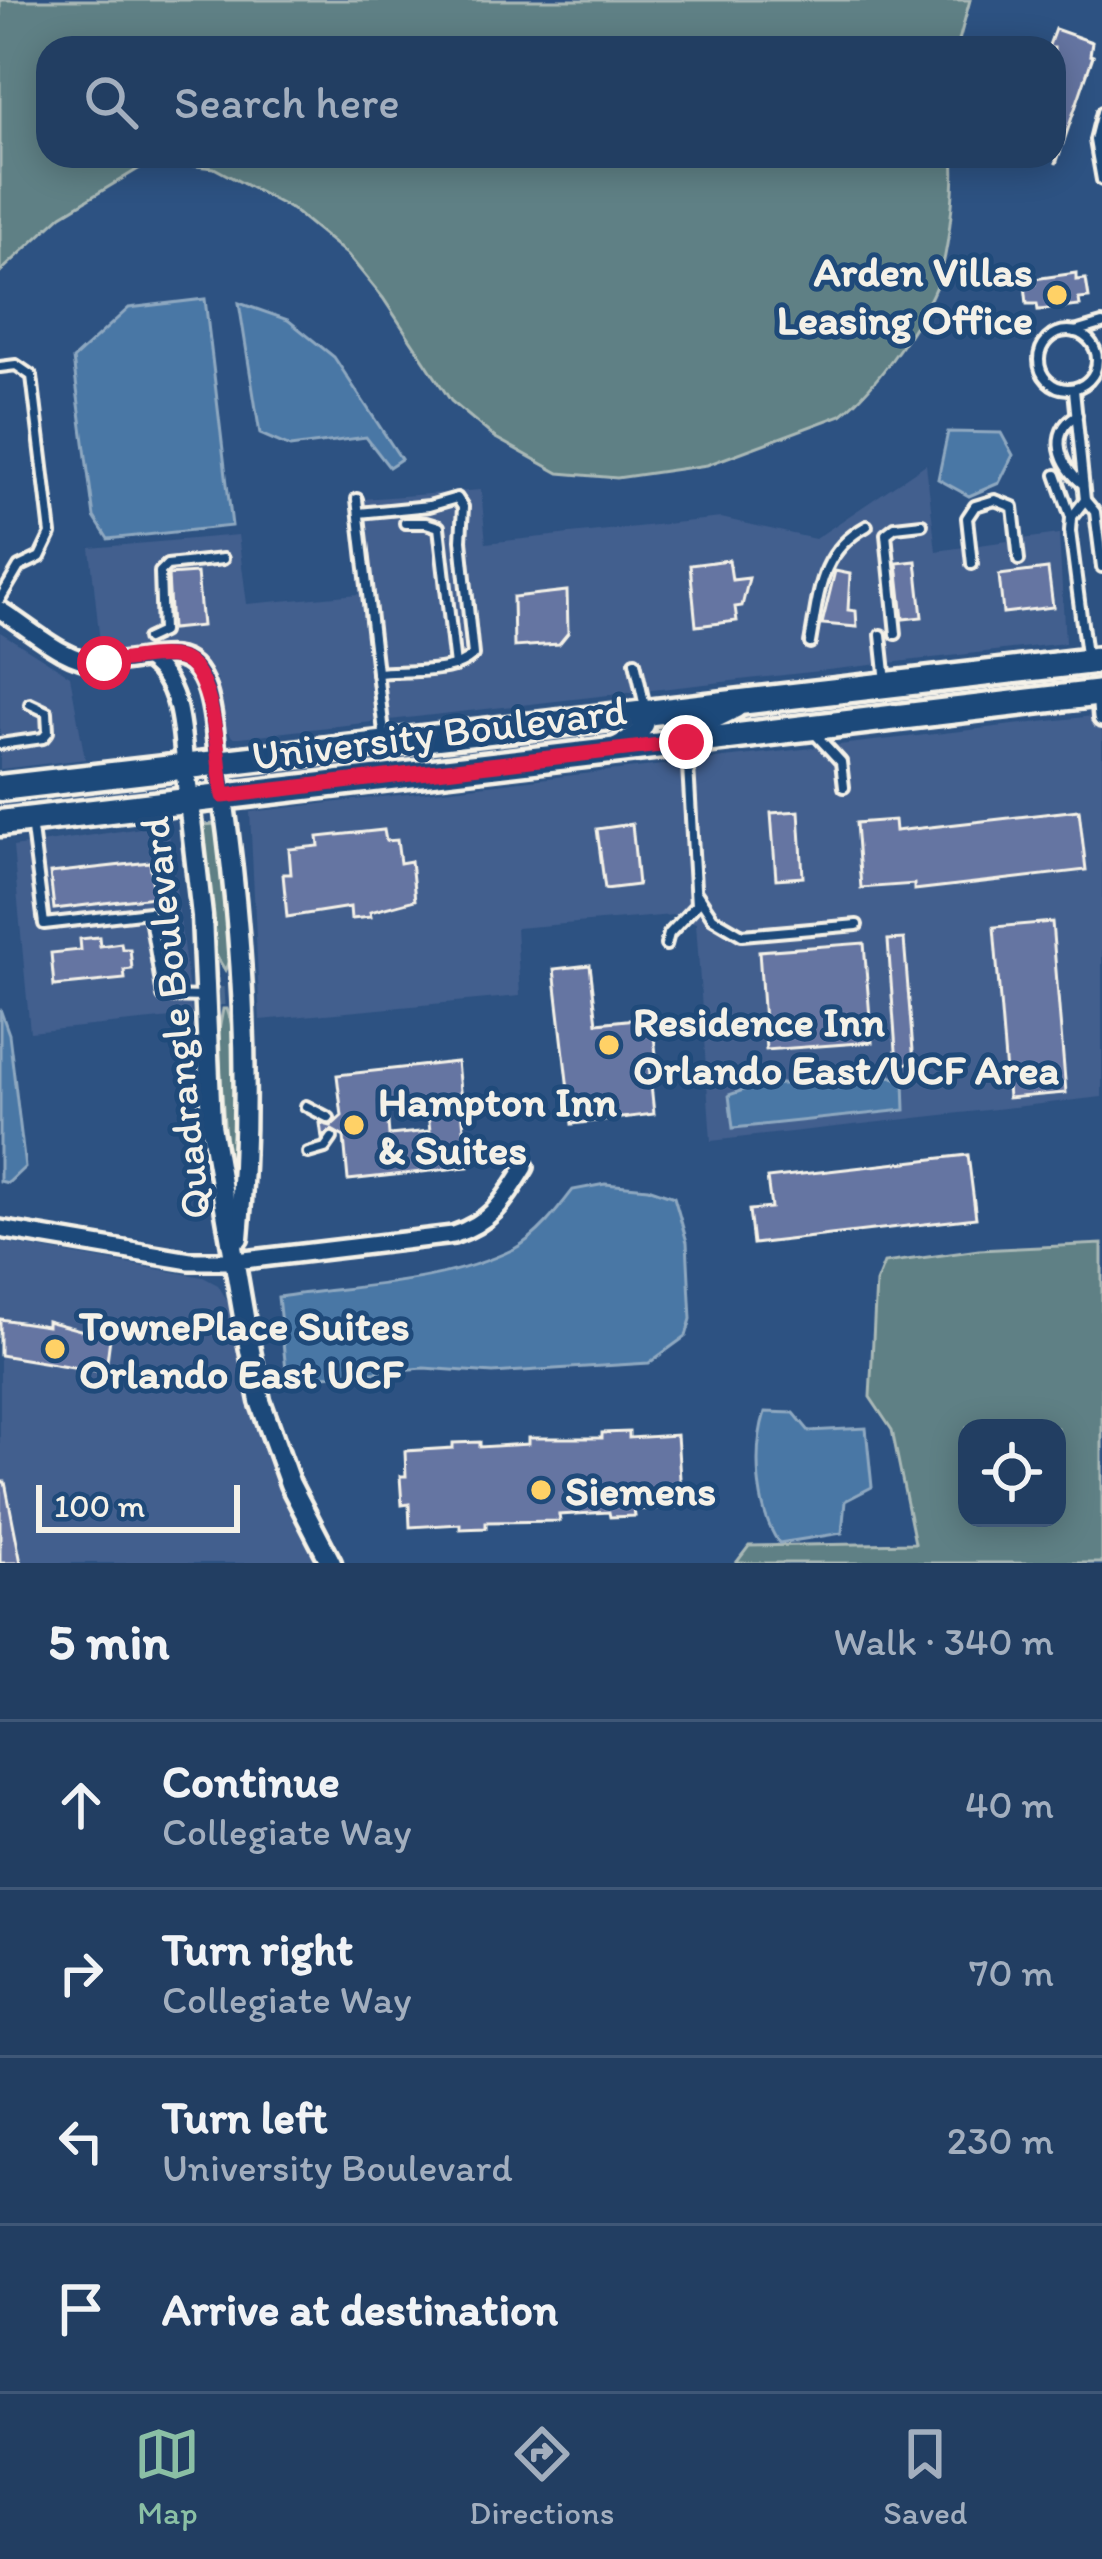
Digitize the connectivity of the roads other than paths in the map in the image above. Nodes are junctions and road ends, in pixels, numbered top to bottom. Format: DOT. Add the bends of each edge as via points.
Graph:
graph roads {
  1 [pos="1102,112"];
  2 [pos="1102,180"];
  3 [pos="1102,324"];
  4 [pos="1075,332"];
  5 [pos="1102,340"];
  6 [pos="1096,352"];
  7 [pos="0,367"];
  8 [pos="1074,390"];
  9 [pos="1076,415"];
  10 [pos="1056,475"];
  11 [pos="1083,484"];
  12 [pos="357,499"];
  13 [pos="1085,500"];
  14 [pos="359,513"];
  15 [pos="1071,518"];
  16 [pos="405,523"];
  17 [pos="922,524"];
  18 [pos="867,526"];
  19 [pos="223,560"];
  20 [pos="1019,560"];
  21 [pos="972,564"];
  22 [pos="1102,567"];
  23 [pos="0,599"];
  24 [pos="0,610"];
  25 [pos="896,634"];
  26 [pos="881,635"];
  27 [pos="147,640"];
  28 [pos="810,643"];
  29 [pos="148,660"];
  30 [pos="1097,660"];
  31 [pos="634,662"];
  32 [pos="455,666"];
  33 [pos="377,673"];
  34 [pos="886,685"];
  35 [pos="1101,698"];
  36 [pos="751,700"];
  37 [pos="1024,702"];
  38 [pos="29,704"];
  39 [pos="647,712"];
  40 [pos="809,728"];
  41 [pos="686,742"];
  42 [pos="386,743"];
  43 [pos="0,744"];
  44 [pos="610,751"];
  45 [pos="218,763"];
  46 [pos="185,767"];
  47 [pos="0,788"];
  48 [pos="844,788"];
  49 [pos="223,796"];
  50 [pos="188,801"];
  51 [pos="31,820"];
  52 [pos="0,823"];
  53 [pos="697,894"];
  54 [pos="857,926"];
  55 [pos="666,946"];
  56 [pos="206,997"];
  57 [pos="307,1106"];
  58 [pos="329,1118"];
  59 [pos="332,1138"];
  60 [pos="308,1153"];
  61 [pos="525,1167"];
  62 [pos="0,1228"];
  63 [pos="236,1261"];
  64 [pos="331,1563"];
  1 -- 2 [label="lane" via="1095,140"];
  3 -- 4 [label="lane"];
  4 -- 6 [label="lane"];
  4 -- 8 [label="lane" via="1048,338 1038,365 1048,382"];
  5 -- 6 [label="lane"];
  6 -- 8 [label="lane" via="1091,378"];
  7 -- 23 [label="lane" via="16,365 32,376 51,534"];
  8 -- 9 [label="lane"];
  9 -- 11 [label="lane"];
  9 -- 11 [label="lane" via="1060,430 1063,464"];
  10 -- 15 [label="lane"];
  11 -- 13 [label="lane"];
  12 -- 14 [label="lane"];
  13 -- 15 [label="lane"];
  13 -- 22 [label="lane"];
  14 -- 32 [label="lane" via="457,498 463,507 473,656"];
  14 -- 33 [label="lane"];
  15 -- 30 [label="lane"];
  16 -- 32 [label="lane" via="440,527"];
  17 -- 25 [label="lane" via="886,534"];
  18 -- 28 [label="lane" via="837,544"];
  19 -- 27 [label="lane" via="160,572 162,632"];
  20 -- 21 [label="lane" via="1013,507 995,500 967,518"];
  24 -- 29 [label="street" via="65,653 97,663"];
  26 -- 34 [label="lane"];
  29 -- 45 [label="street" via="177,657 205,682"];
  29 -- 46 [label="street" via="166,673 178,702"];
  30 -- 34 [label="main road, University Boulevard"];
  30 -- 37 [label="main road" via="1093,671"];
  31 -- 39 [label="lane"];
  32 -- 33 [label="lane"];
  33 -- 42 [label="lane"];
  34 -- 36 [label="main road, University Boulevard"];
  35 -- 37 [label="main road, University Boulevard"];
  36 -- 39 [label="main road, University Boulevard"];
  36 -- 41 [label="street"];
  37 -- 40 [label="main road, University Boulevard"];
  38 -- 43 [label="lane" via="47,712 48,732"];
  39 -- 42 [label="main road, University Boulevard"];
  39 -- 44 [label="street" via="639,734"];
  40 -- 41 [label="main road, University Boulevard"];
  40 -- 48 [label="lane" via="842,762"];
  41 -- 44 [label="main road, University Boulevard"];
  41 -- 53 [label="lane"];
  42 -- 45 [label="main road, University Boulevard"];
  44 -- 49 [label="main road, University Boulevard"];
  45 -- 46 [label="main road, University Boulevard"];
  45 -- 49 [label="street, Quadrangle Boulevard"];
  46 -- 47 [label="main road, University Boulevard"];
  46 -- 50 [label="street, Quadrangle Boulevard"];
  49 -- 50 [label="main road, University Boulevard"];
  49 -- 63 [label="street, Quadrangle Boulevard" via="245,1046"];
  50 -- 51 [label="main road, University Boulevard"];
  50 -- 56 [label="street, Quadrangle Boulevard"];
  51 -- 52 [label="main road, University Boulevard"];
  51 -- 56 [label="lane" via="44,924 149,912 163,996"];
  53 -- 54 [label="lane" via="713,917 742,935"];
  53 -- 55 [label="lane"];
  56 -- 63 [label="street, Quadrangle Boulevard" via="211,1125"];
  57 -- 58 [label="lane"];
  59 -- 60 [label="lane"];
  61 -- 63 [label="street" via="480,1226 453,1235"];
  62 -- 63 [label="street" via="190,1261"];
  63 -- 64 [label="street, Quadrangle Boulevard" via="260,1400 296,1498"];
}
